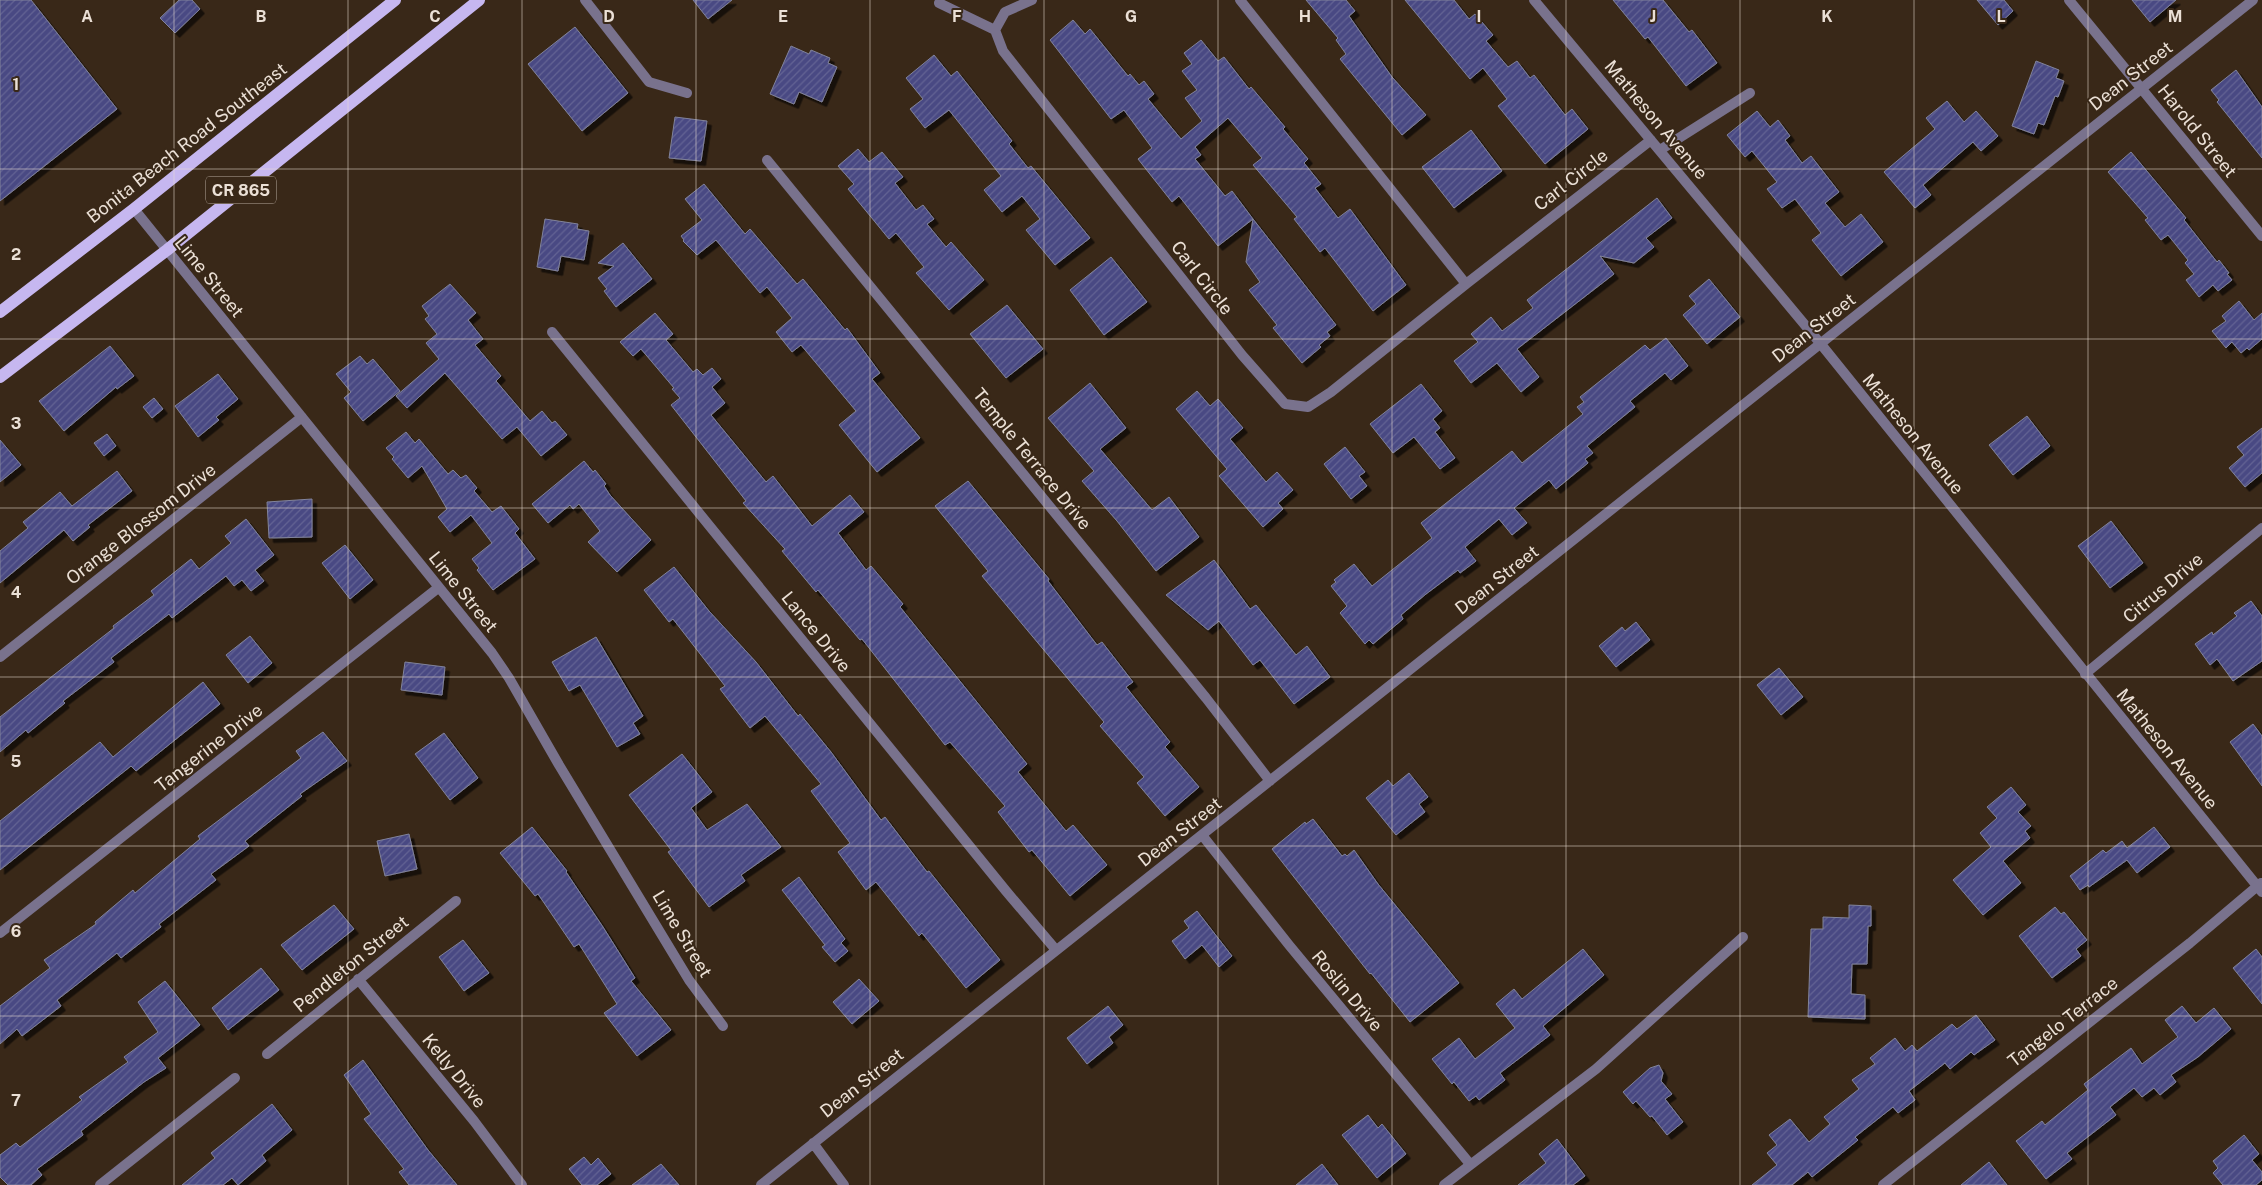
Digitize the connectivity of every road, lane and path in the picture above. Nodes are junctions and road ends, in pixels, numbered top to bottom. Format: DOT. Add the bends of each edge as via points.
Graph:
graph roads {
  1 [pos="395,0"];
  2 [pos="584,0"];
  3 [pos="1032,0"];
  4 [pos="1240,0"];
  5 [pos="1534,0"];
  6 [pos="2069,0"];
  7 [pos="2252,0"];
  8 [pos="476,2"];
  9 [pos="939,3"];
  10 [pos="995,30"];
  11 [pos="2142,88"];
  12 [pos="687,93"];
  13 [pos="1750,93"];
  14 [pos="1651,140"];
  15 [pos="1660,150"];
  16 [pos="767,160"];
  17 [pos="134,209"];
  18 [pos="2262,236"];
  19 [pos="166,250"];
  20 [pos="1466,284"];
  21 [pos="0,312"];
  22 [pos="552,332"];
  23 [pos="1820,343"];
  24 [pos="0,377"];
  25 [pos="302,417"];
  26 [pos="2262,528"];
  27 [pos="438,588"];
  28 [pos="0,656"];
  29 [pos="2085,674"];
  30 [pos="1270,781"];
  31 [pos="1202,835"];
  32 [pos="2260,887"];
  33 [pos="456,901"];
  34 [pos="0,934"];
  35 [pos="1744,937"];
  36 [pos="1056,950"];
  37 [pos="358,979"];
  38 [pos="723,1026"];
  39 [pos="267,1054"];
  40 [pos="235,1078"];
  41 [pos="813,1143"];
  42 [pos="1470,1164"];
  43 [pos="100,1185"];
  44 [pos="522,1185"];
  45 [pos="761,1185"];
  46 [pos="844,1185"];
  47 [pos="1444,1185"];
  48 [pos="1883,1185"];
  1 -- 17 [label="main road, Bonita Beach Road Southeast / CR 865"];
  2 -- 12 [label="street" via="649,82"];
  3 -- 10 [label="street" via="1005,12"];
  4 -- 20 [label="street"];
  5 -- 14 [label="street, Matheson Avenue"];
  6 -- 11 [label="street, Harold Street"];
  7 -- 11 [label="street, Dean Street"];
  8 -- 19 [label="main road, CR 865"];
  9 -- 10 [label="street"];
  10 -- 20 [label="street, Carl Circle" via="1003,50 1242,355 1285,404 1308,407"];
  11 -- 18 [label="street, Harold Street"];
  11 -- 23 [label="street, Dean Street"];
  13 -- 15 [label="street"];
  14 -- 15 [label="street, Matheson Avenue"];
  14 -- 20 [label="street, Carl Circle"];
  15 -- 23 [label="street, Matheson Avenue"];
  16 -- 30 [label="street, Temple Terrace Drive" via="1206,698"];
  17 -- 19 [label="street, Lime Street"];
  17 -- 21 [label="main road, Bonita Beach Road Southeast / CR 865"];
  19 -- 24 [label="main road, CR 865"];
  19 -- 25 [label="street, Lime Street"];
  22 -- 36 [label="street, Lance Drive"];
  23 -- 29 [label="street, Matheson Avenue"];
  23 -- 30 [label="street, Dean Street"];
  25 -- 27 [label="street, Lime Street"];
  25 -- 28 [label="street, Orange Blossom Drive"];
  26 -- 29 [label="street, Citrus Drive"];
  27 -- 34 [label="street, Tangerine Drive"];
  27 -- 38 [label="street, Lime Street" via="509,678 689,980"];
  29 -- 32 [label="street, Matheson Avenue"];
  30 -- 31 [label="street, Dean Street"];
  31 -- 36 [label="street, Dean Street"];
  31 -- 42 [label="street, Roslin Drive" via="1288,945"];
  32 -- 48 [label="street, Tangelo Terrace"];
  33 -- 37 [label="street, Pendleton Street"];
  35 -- 42 [label="street" via="1596,1069"];
  36 -- 41 [label="street, Dean Street"];
  37 -- 39 [label="street, Pendleton Street"];
  37 -- 44 [label="street, Kelly Drive"];
  40 -- 43 [label="street"];
  41 -- 45 [label="street, Dean Street"];
  41 -- 46 [label="street"];
  42 -- 47 [label="street"];
}
